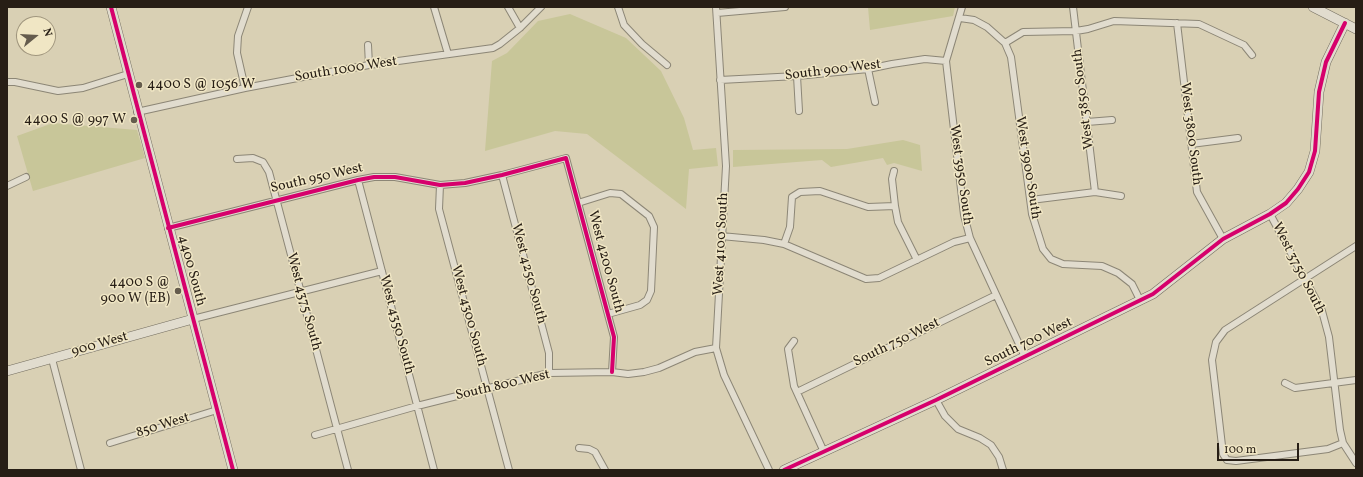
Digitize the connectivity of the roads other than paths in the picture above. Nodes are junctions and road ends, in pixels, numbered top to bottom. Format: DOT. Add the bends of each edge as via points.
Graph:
graph roads {
  1 [pos="111,7"];
  2 [pos="248,7"];
  3 [pos="434,7"];
  4 [pos="508,7"];
  5 [pos="541,7"];
  6 [pos="618,7"];
  7 [pos="785,7"];
  8 [pos="962,7"];
  9 [pos="1073,7"];
  10 [pos="1313,7"];
  11 [pos="717,10"];
  12 [pos="960,18"];
  13 [pos="1177,23"];
  14 [pos="1345,23"];
  15 [pos="520,28"];
  16 [pos="1356,29"];
  17 [pos="1076,31"];
  18 [pos="1005,43"];
  19 [pos="368,45"];
  20 [pos="448,54"];
  21 [pos="1252,55"];
  22 [pos="946,61"];
  23 [pos="370,65"];
  24 [pos="667,65"];
  25 [pos="868,69"];
  26 [pos="128,74"];
  27 [pos="797,76"];
  28 [pos="720,80"];
  29 [pos="7,82"];
  30 [pos="245,88"];
  31 [pos="875,102"];
  32 [pos="799,111"];
  33 [pos="137,112"];
  34 [pos="1112,120"];
  35 [pos="1087,122"];
  36 [pos="1238,138"];
  37 [pos="1192,144"];
  38 [pos="566,158"];
  39 [pos="237,159"];
  40 [pos="894,171"];
  41 [pos="502,175"];
  42 [pos="26,177"];
  43 [pos="358,180"];
  44 [pos="440,185"];
  45 [pos="7,186"];
  46 [pos="1095,192"];
  47 [pos="1121,196"];
  48 [pos="276,200"];
  49 [pos="1031,200"];
  50 [pos="578,203"];
  51 [pos="895,206"];
  52 [pos="1270,214"];
  53 [pos="168,228"];
  54 [pos="721,236"];
  55 [pos="970,238"];
  56 [pos="1223,239"];
  57 [pos="784,244"];
  58 [pos="1356,246"];
  59 [pos="917,260"];
  60 [pos="382,272"];
  61 [pos="1304,278"];
  62 [pos="300,292"];
  63 [pos="996,295"];
  64 [pos="1140,300"];
  65 [pos="608,314"];
  66 [pos="193,319"];
  67 [pos="794,341"];
  68 [pos="716,348"];
  69 [pos="1025,357"];
  70 [pos="52,359"];
  71 [pos="7,371"];
  72 [pos="612,372"];
  73 [pos="550,374"];
  74 [pos="1356,380"];
  75 [pos="1285,383"];
  76 [pos="1335,383"];
  77 [pos="487,388"];
  78 [pos="797,392"];
  79 [pos="936,400"];
  80 [pos="418,406"];
  81 [pos="217,410"];
  82 [pos="336,430"];
  83 [pos="315,436"];
  84 [pos="110,443"];
  85 [pos="1343,444"];
  86 [pos="579,448"];
  87 [pos="824,452"];
  88 [pos="1356,463"];
  89 [pos="81,470"];
  90 [pos="233,470"];
  91 [pos="348,470"];
  92 [pos="434,470"];
  93 [pos="509,470"];
  94 [pos="605,470"];
  95 [pos="769,470"];
  96 [pos="784,470"];
  97 [pos="1003,470"];
  1 -- 26 [label="street, 4400 South"];
  2 -- 30 [label="street" via="238,36 237,53"];
  3 -- 20 [label="street"];
  4 -- 15 [label="street"];
  5 -- 15 [label="street, South 1000 West"];
  6 -- 24 [label="street" via="624,25"];
  7 -- 11 [label="street"];
  8 -- 12 [label="street, West 3950 South"];
  9 -- 17 [label="street, West 3850 South"];
  10 -- 14 [label="street"];
  11 -- 28 [label="street, West 4100 South"];
  12 -- 18 [label="street" via="974,20"];
  12 -- 22 [label="street, West 3950 South"];
  13 -- 17 [label="street" via="1114,21"];
  13 -- 21 [label="street" via="1200,24 1244,45"];
  13 -- 37 [label="street, West 3800 South"];
  14 -- 16 [label="street"];
  14 -- 52 [label="street, South 700 West" via="1326,62 1320,92 1315,151 1309,172 1286,203"];
  15 -- 20 [label="street, South 1000 West" via="494,48"];
  17 -- 18 [label="street" via="1023,32"];
  17 -- 35 [label="street, West 3850 South"];
  18 -- 49 [label="street, West 3900 South" via="1011,57"];
  19 -- 23 [label="street"];
  20 -- 23 [label="street, South 1000 West"];
  22 -- 25 [label="street, South 900 West" via="925,59"];
  22 -- 55 [label="street, West 3950 South" via="964,215"];
  23 -- 30 [label="street, South 1000 West"];
  25 -- 27 [label="street, South 900 West"];
  25 -- 31 [label="street"];
  26 -- 29 [label="street" via="83,88 58,91"];
  26 -- 33 [label="street, 4400 South"];
  27 -- 28 [label="street, South 900 West"];
  27 -- 32 [label="street"];
  28 -- 54 [label="street, West 4100 South" via="726,166"];
  30 -- 33 [label="street, South 1000 West"];
  33 -- 53 [label="street, 4400 South"];
  34 -- 35 [label="street"];
  35 -- 46 [label="street, West 3850 South"];
  36 -- 37 [label="street"];
  37 -- 56 [label="street, West 3800 South" via="1197,192"];
  38 -- 41 [label="street, South 950 West"];
  38 -- 50 [label="street, West 4200 South"];
  39 -- 48 [label="street, West 4375 South" via="253,158 263,162 269,172"];
  40 -- 51 [label="street" via="892,179"];
  41 -- 44 [label="street, South 950 West" via="465,183"];
  41 -- 73 [label="street, West 4250 South" via="549,353"];
  42 -- 45 [label="street"];
  43 -- 44 [label="street, South 950 West" via="395,177"];
  43 -- 48 [label="street, South 950 West"];
  43 -- 60 [label="street, West 4350 South"];
  44 -- 77 [label="street, West 4300 South" via="439,209"];
  46 -- 47 [label="street"];
  46 -- 49 [label="street"];
  48 -- 53 [label="street, South 950 West"];
  48 -- 62 [label="street, West 4375 South"];
  49 -- 64 [label="street, West 3900 South" via="1032,214 1043,249 1051,259 1063,264 1102,266 1118,273 1132,284"];
  50 -- 65 [label="street, West 4200 South"];
  50 -- 65 [label="street" via="610,193 621,194 649,216 654,227 651,291 647,300 640,305"];
  51 -- 57 [label="street" via="868,206 830,194 800,192 792,197 790,227"];
  51 -- 59 [label="street" via="898,222"];
  52 -- 56 [label="street, South 700 West"];
  52 -- 61 [label="street, West 3750 South"];
  53 -- 66 [label="street, 4400 South"];
  54 -- 57 [label="street"];
  54 -- 68 [label="street, West 4100 South"];
  55 -- 59 [label="street" via="954,242"];
  55 -- 63 [label="street, West 3950 South"];
  56 -- 64 [label="street, South 700 West" via="1153,294"];
  57 -- 59 [label="street" via="866,279 879,278"];
  58 -- 61 [label="street"];
  60 -- 62 [label="street"];
  60 -- 80 [label="street, West 4350 South"];
  61 -- 76 [label="street, West 3750 South" via="1322,311 1330,337"];
  61 -- 85 [label="street" via="1225,330 1216,342 1212,360 1223,454 1227,460 1236,461 1328,449"];
  62 -- 66 [label="street"];
  62 -- 82 [label="street, West 4375 South"];
  63 -- 69 [label="street, West 3950 South"];
  63 -- 78 [label="street, South 750 West"];
  64 -- 69 [label="street, South 700 West"];
  65 -- 72 [label="street, West 4200 South" via="614,337"];
  66 -- 70 [label="street, 900 West"];
  66 -- 81 [label="street, 4400 South"];
  67 -- 78 [label="street" via="788,349"];
  68 -- 72 [label="street, South 800 West" via="695,352 644,372"];
  68 -- 95 [label="street, West 4100 South" via="724,375"];
  69 -- 79 [label="street, South 700 West"];
  70 -- 71 [label="street, 900 West"];
  70 -- 89 [label="street"];
  72 -- 73 [label="street, South 800 West"];
  73 -- 77 [label="street, South 800 West"];
  74 -- 76 [label="street"];
  75 -- 76 [label="street" via="1295,388"];
  76 -- 85 [label="street, West 3750 South"];
  77 -- 80 [label="street, South 800 West"];
  77 -- 93 [label="street, West 4300 South"];
  78 -- 87 [label="street"];
  79 -- 87 [label="street, South 700 West"];
  79 -- 97 [label="street" via="945,416 958,429 992,445"];
  80 -- 82 [label="street, South 800 West"];
  80 -- 92 [label="street, West 4350 South"];
  81 -- 84 [label="street, 850 West"];
  81 -- 90 [label="street, 4400 South"];
  82 -- 83 [label="street, South 800 West"];
  82 -- 91 [label="street, West 4375 South"];
  85 -- 88 [label="street, West 3750 South"];
  86 -- 94 [label="street" via="589,448 596,452"];
  87 -- 96 [label="street, South 700 West"];
}
